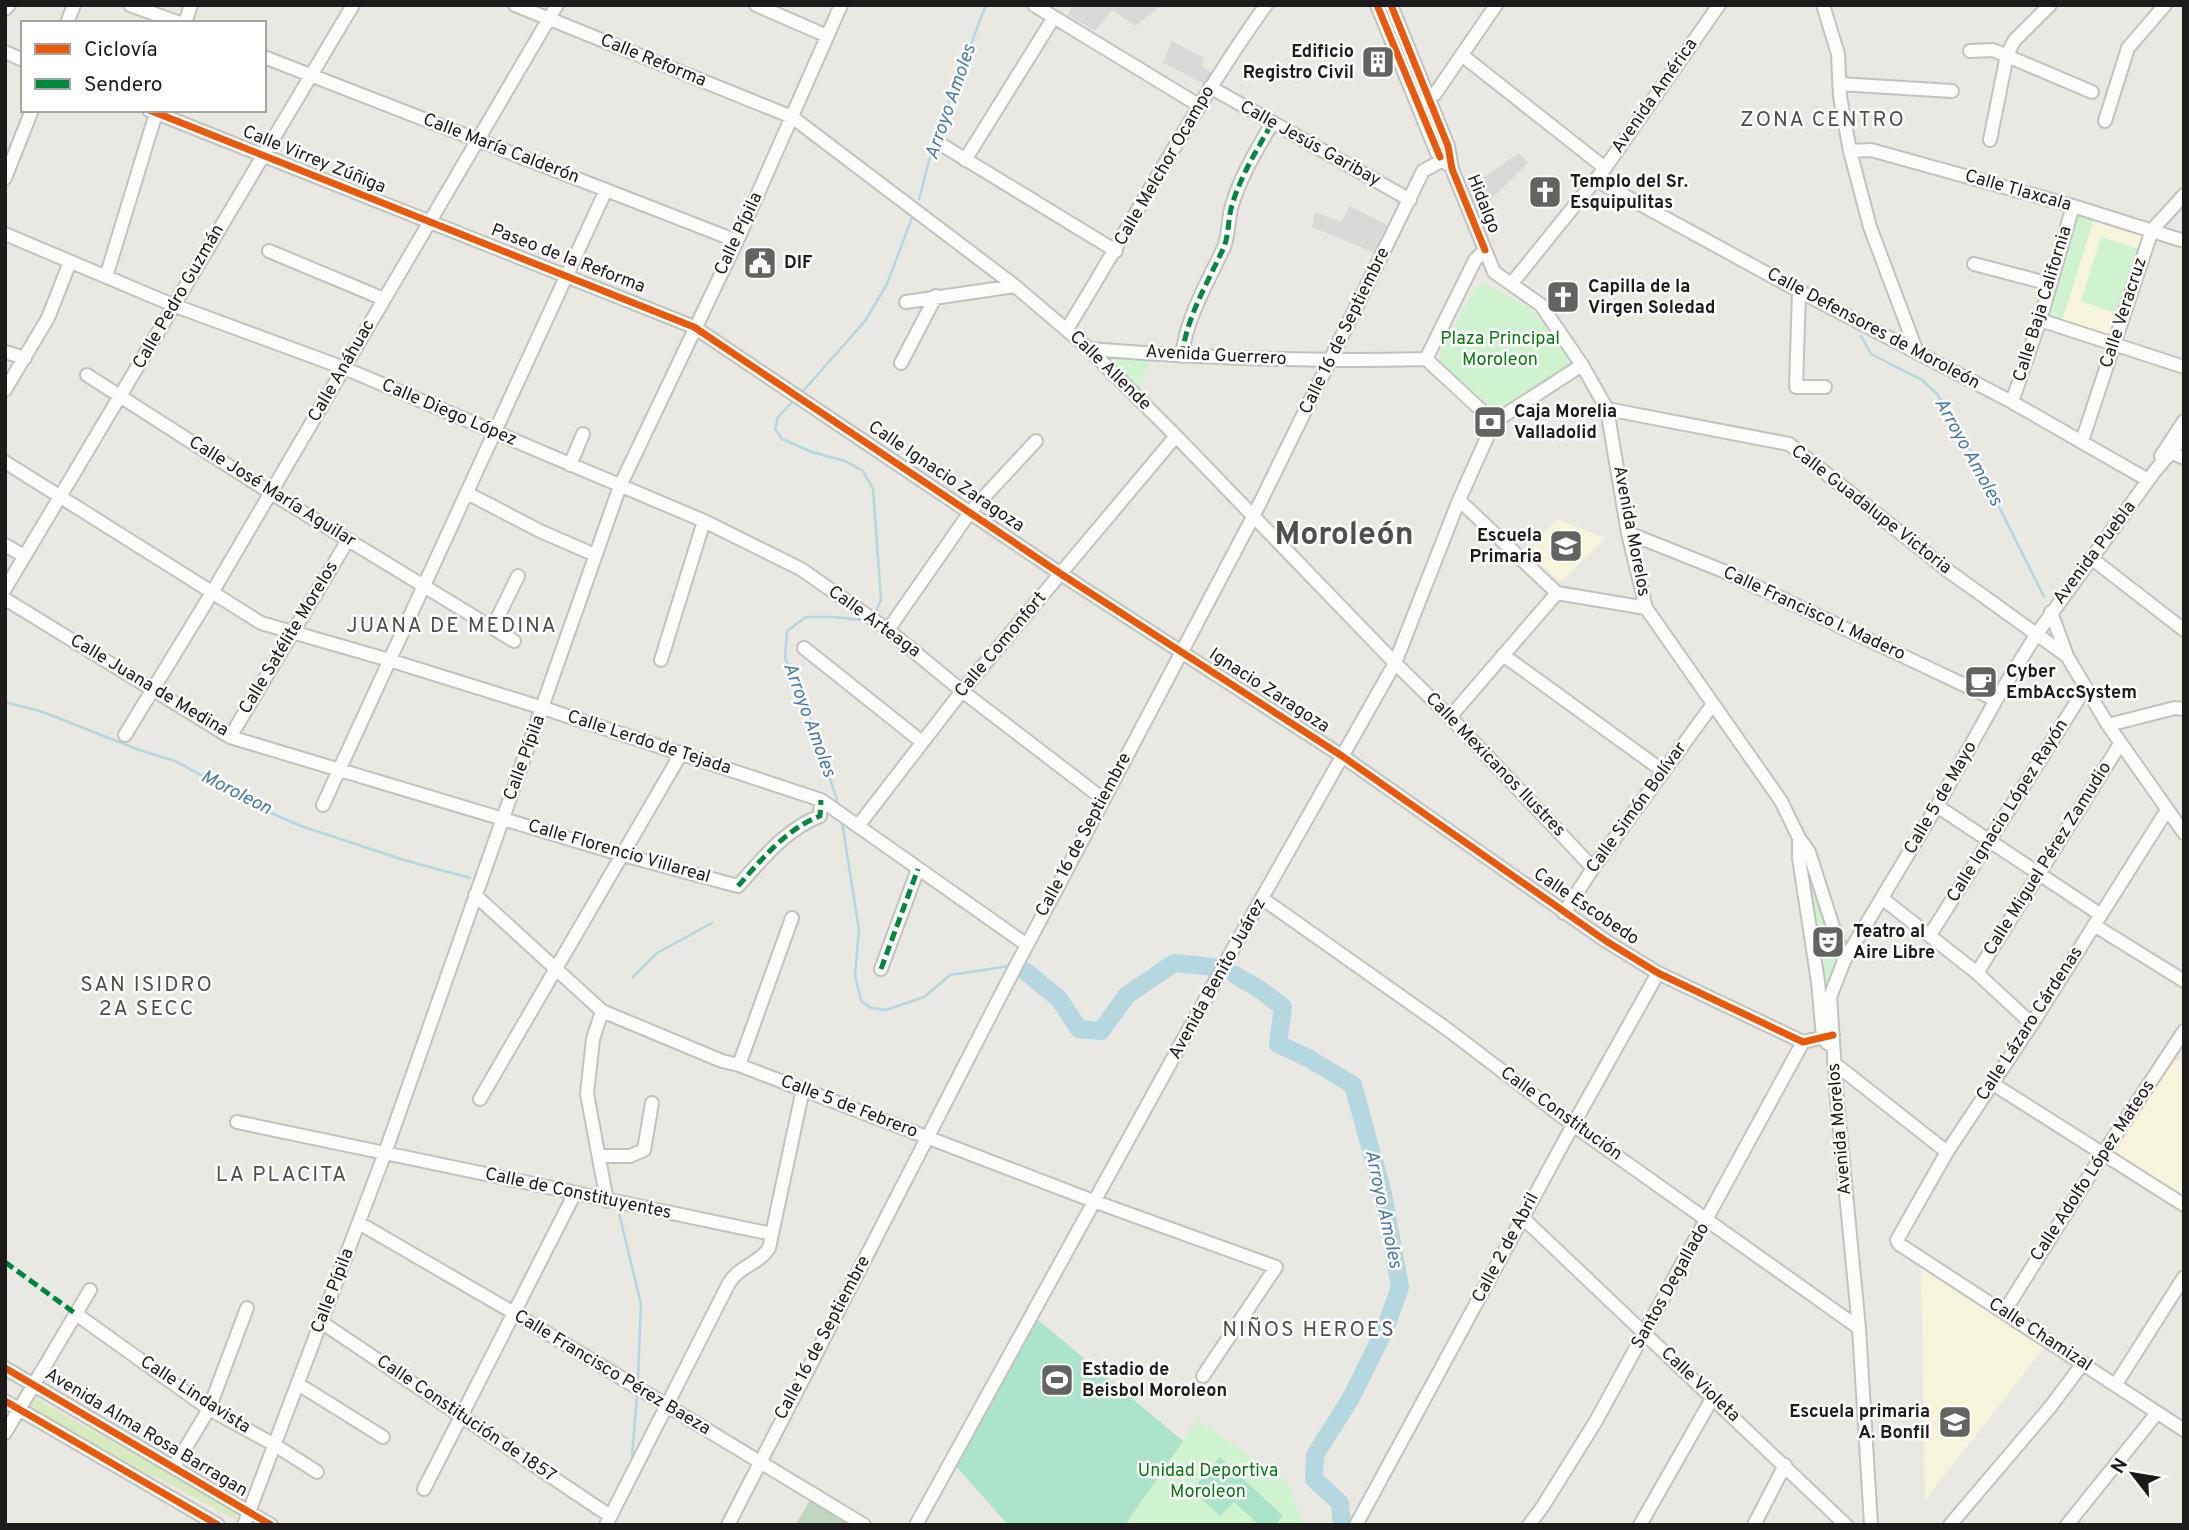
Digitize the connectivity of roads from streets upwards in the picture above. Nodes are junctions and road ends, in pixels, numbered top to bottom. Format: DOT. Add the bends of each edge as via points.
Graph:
graph roads {
  1 [pos="9,5"];
  2 [pos="130,5"];
  3 [pos="191,5"];
  4 [pos="352,5"];
  5 [pos="515,5"];
  6 [pos="558,5"];
  7 [pos="756,5"];
  8 [pos="841,5"];
  9 [pos="1034,5"];
  10 [pos="1266,5"];
  11 [pos="1377,5"];
  12 [pos="1391,5"];
  13 [pos="1496,5"];
  14 [pos="1719,5"];
  15 [pos="1824,5"];
  16 [pos="2050,5"];
  17 [pos="2165,5"];
  18 [pos="5,9"];
  19 [pos="1054,17"];
  20 [pos="550,19"];
  21 [pos="176,21"];
  22 [pos="183,21"];
  23 [pos="827,36"];
  24 [pos="1970,51"];
  25 [pos="5,52"];
  26 [pos="2007,55"];
  27 [pos="1463,56"];
  28 [pos="266,58"];
  29 [pos="21,59"];
  30 [pos="310,75"];
  31 [pos="1839,84"];
  32 [pos="1210,88"];
  33 [pos="1952,91"];
  34 [pos="2092,92"];
  35 [pos="1423,102"];
  36 [pos="1200,106"];
  37 [pos="31,112"];
  38 [pos="154,112"];
  39 [pos="156,112"];
  40 [pos="792,117"];
  41 [pos="2105,121"];
  42 [pos="1272,123"];
  43 [pos="478,140"];
  44 [pos="1990,140"];
  45 [pos="942,145"];
  46 [pos="1850,151"];
  47 [pos="262,157"];
  48 [pos="965,160"];
  49 [pos="1449,162"];
  50 [pos="1605,168"];
  51 [pos="5,178"];
  52 [pos="1596,180"];
  53 [pos="606,190"];
  54 [pos="2184,195"];
  55 [pos="1410,200"];
  56 [pos="2073,206"];
  57 [pos="429,222"];
  58 [pos="2152,230"];
  59 [pos="5,234"];
  60 [pos="737,241"];
  61 [pos="2184,241"];
  62 [pos="1485,250"];
  63 [pos="270,251"];
  64 [pos="1116,251"];
  65 [pos="69,262"];
  66 [pos="1975,264"];
  67 [pos="568,275"];
  68 [pos="106,277"];
  69 [pos="1512,283"];
  70 [pos="2050,284"];
  71 [pos="1015,286"];
  72 [pos="1799,291"];
  73 [pos="936,296"];
  74 [pos="384,299"];
  75 [pos="906,302"];
  76 [pos="173,305"];
  77 [pos="2040,320"];
  78 [pos="694,327"];
  79 [pos="1067,329"];
  80 [pos="2114,345"];
  81 [pos="1089,349"];
  82 [pos="5,352"];
  83 [pos="1917,352"];
  84 [pos="1182,356"];
  85 [pos="25,358"];
  86 [pos="1426,359"];
  87 [pos="1330,361"];
  88 [pos="901,363"];
  89 [pos="1582,365"];
  90 [pos="2184,367"];
  91 [pos="344,368"];
  92 [pos="87,375"];
  93 [pos="1825,387"];
  94 [pos="5,390"];
  95 [pos="120,397"];
  96 [pos="2012,402"];
  97 [pos="1608,409"];
  98 [pos="2184,421"];
  99 [pos="1494,422"];
  100 [pos="494,433"];
  101 [pos="583,434"];
  102 [pos="1176,436"];
  103 [pos="2184,437"];
  104 [pos="1036,441"];
  105 [pos="2082,441"];
  106 [pos="2173,454"];
  107 [pos="5,462"];
  108 [pos="570,465"];
  109 [pos="2152,476"];
  110 [pos="620,486"];
  111 [pos="271,493"];
  112 [pos="467,493"];
  113 [pos="60,496"];
  114 [pos="1458,500"];
  115 [pos="970,512"];
  116 [pos="1254,515"];
  117 [pos="704,521"];
  118 [pos="1628,533"];
  119 [pos="348,540"];
  120 [pos="5,545"];
  121 [pos="595,555"];
  122 [pos="24,556"];
  123 [pos="2091,558"];
  124 [pos="1061,574"];
  125 [pos="518,576"];
  126 [pos="424,586"];
  127 [pos="5,589"];
  128 [pos="213,591"];
  129 [pos="1557,593"];
  130 [pos="5,599"];
  131 [pos="1646,608"];
  132 [pos="2051,612"];
  133 [pos="493,627"];
  134 [pos="888,630"];
  135 [pos="2184,630"];
  136 [pos="291,632"];
  137 [pos="2036,635"];
  138 [pos="514,640"];
  139 [pos="804,648"];
  140 [pos="1180,652"];
  141 [pos="1503,655"];
  142 [pos="2067,656"];
  143 [pos="389,660"];
  144 [pos="661,660"];
  145 [pos="1395,663"];
  146 [pos="2086,687"];
  147 [pos="152,689"];
  148 [pos="962,691"];
  149 [pos="1996,700"];
  150 [pos="1713,704"];
  151 [pos="543,708"];
  152 [pos="2184,709"];
  153 [pos="1450,716"];
  154 [pos="2108,725"];
  155 [pos="124,735"];
  156 [pos="230,737"];
  157 [pos="922,741"];
  158 [pos="2120,744"];
  159 [pos="682,752"];
  160 [pos="1342,756"];
  161 [pos="340,768"];
  162 [pos="1663,771"];
  163 [pos="1103,799"];
  164 [pos="824,802"];
  165 [pos="323,805"];
  166 [pos="1937,806"];
  167 [pos="2167,810"];
  168 [pos="504,818"];
  169 [pos="858,826"];
  170 [pos="2184,833"];
  171 [pos="1799,838"];
  172 [pos="1988,842"];
  173 [pos="623,855"];
  174 [pos="1593,868"];
  175 [pos="918,869"];
  176 [pos="2038,875"];
  177 [pos="475,895"];
  178 [pos="1263,899"];
  179 [pos="1883,899"];
  180 [pos="1564,913"];
  181 [pos="792,918"];
  182 [pos="2097,920"];
  183 [pos="1930,936"];
  184 [pos="1027,945"];
  185 [pos="1844,961"];
  186 [pos="555,969"];
  187 [pos="881,969"];
  188 [pos="1658,973"];
  189 [pos="1977,974"];
  190 [pos="1836,979"];
  191 [pos="2184,981"];
  192 [pos="1818,982"];
  193 [pos="602,1011"];
  194 [pos="2032,1024"];
  195 [pos="2184,1031"];
  196 [pos="1828,1036"];
  197 [pos="1803,1042"];
  198 [pos="1833,1057"];
  199 [pos="739,1065"];
  200 [pos="1993,1084"];
  201 [pos="803,1089"];
  202 [pos="480,1099"];
  203 [pos="652,1102"];
  204 [pos="237,1122"];
  205 [pos="1573,1125"];
  206 [pos="928,1137"];
  207 [pos="1947,1152"];
  208 [pos="385,1153"];
  209 [pos="2103,1154"];
  210 [pos="598,1156"];
  211 [pos="574,1195"];
  212 [pos="607,1200"];
  213 [pos="1096,1202"];
  214 [pos="2184,1205"];
  215 [pos="1523,1218"];
  216 [pos="1707,1219"];
  217 [pos="359,1223"];
  218 [pos="772,1234"];
  219 [pos="1897,1240"];
  220 [pos="2184,1277"];
  221 [pos="90,1290"];
  222 [pos="247,1308"];
  223 [pos="2004,1312"];
  224 [pos="514,1313"];
  225 [pos="76,1314"];
  226 [pos="321,1322"];
  227 [pos="1859,1328"];
  228 [pos="1645,1335"];
  229 [pos="2083,1363"];
  230 [pos="5,1367"];
  231 [pos="1203,1376"];
  232 [pos="298,1384"];
  233 [pos="2116,1384"];
  234 [pos="35,1385"];
  235 [pos="1713,1397"];
  236 [pos="5,1401"];
  237 [pos="666,1406"];
  238 [pos="209,1409"];
  239 [pos="21,1410"];
  240 [pos="2157,1413"];
  241 [pos="462,1416"];
  242 [pos="2184,1430"];
  243 [pos="5,1433"];
  244 [pos="383,1437"];
  245 [pos="275,1446"];
  246 [pos="758,1462"];
  247 [pos="1786,1465"];
  248 [pos="174,1467"];
  249 [pos="317,1472"];
  250 [pos="424,1489"];
  251 [pos="247,1519"];
  252 [pos="608,1520"];
  253 [pos="1758,1521"];
  254 [pos="218,1525"];
  255 [pos="271,1525"];
  256 [pos="727,1525"];
  257 [pos="864,1525"];
  258 [pos="916,1525"];
  259 [pos="1356,1525"];
  260 [pos="1529,1525"];
  261 [pos="1640,1525"];
  262 [pos="1846,1525"];
  263 [pos="1871,1525"];
  264 [pos="1950,1525"];
  265 [pos="2067,1525"];
  1 -- 18 [label="street"];
  2 -- 21 [label="street"];
  3 -- 22 [label="street"];
  4 -- 30 [label="street, Calle Pedro Guzmán"];
  5 -- 20 [label="street, Calle Reforma"];
  6 -- 20 [label="street, Calle Anáhuac"];
  7 -- 23 [label="street"];
  8 -- 23 [label="street, Calle Pípila"];
  9 -- 19 [label="street"];
  10 -- 32 [label="street, Calle Melchor Ocampo"];
  11 -- 35 [label="street"];
  12 -- 35 [label="street"];
  13 -- 27 [label="street"];
  14 -- 50 [label="street, Avenida América"];
  15 -- 31 [label="street" via="1838,54"];
  16 -- 26 [label="street" via="2014,41"];
  17 -- 41 [label="street" via="2128,48"];
  19 -- 36 [label="street"];
  19 -- 48 [label="street"];
  20 -- 40 [label="street, Calle Reforma"];
  20 -- 43 [label="street, Calle Anáhuac"];
  23 -- 40 [label="street, Calle Pípila"];
  24 -- 26 [label="street"];
  25 -- 29 [label="street"];
  26 -- 34 [label="street"];
  26 -- 44 [label="street"];
  27 -- 35 [label="street" via="1435,94"];
  27 -- 50 [label="street"];
  28 -- 30 [label="street, Calle María Calderón"];
  30 -- 43 [label="street, Calle María Calderón"];
  30 -- 47 [label="street, Calle Pedro Guzmán"];
  31 -- 33 [label="street"];
  31 -- 46 [label="street"];
  32 -- 36 [label="street, Calle Melchor Ocampo"];
  32 -- 42 [label="street, Calle Jesús Garibay"];
  35 -- 49 [label="street, Hidalgo" via="1437,153"];
  36 -- 64 [label="street, Calle Melchor Ocampo"];
  37 -- 51 [label="street"];
  38 -- 68 [label="street"];
  39 -- 47 [label="street, Calle Virrey Zúñiga"];
  40 -- 60 [label="street, Calle Pípila"];
  40 -- 71 [label="street, Calle Allende"];
  42 -- 55 [label="street, Calle Jesús Garibay"];
  42 -- 84 [label="street" via="1231,207 1225,244 1184,340"];
  43 -- 53 [label="street, Calle María Calderón"];
  43 -- 57 [label="street, Calle Anáhuac"];
  45 -- 48 [label="street"];
  46 -- 56 [label="street, Calle Tlaxcala" via="1871,150"];
  46 -- 83 [label="street" via="1870,227"];
  47 -- 57 [label="street, Calle Virrey Zúñiga"];
  47 -- 76 [label="street, Calle Pedro Guzmán"];
  48 -- 64 [label="street"];
  49 -- 55 [label="street, Calle 16 de Septiembre" via="1423,171"];
  49 -- 62 [label="street, Hidalgo"];
  50 -- 52 [label="street, Avenida América"];
  52 -- 69 [label="street, Avenida América"];
  52 -- 72 [label="street, Calle Defensores de Moroleón"];
  53 -- 60 [label="street, Calle María Calderón"];
  53 -- 67 [label="street"];
  54 -- 58 [label="street, Calle Veracruz"];
  55 -- 87 [label="street, Calle 16 de Septiembre"];
  56 -- 58 [label="street, Calle Tlaxcala"];
  56 -- 70 [label="street, Calle Baja California"];
  57 -- 67 [label="street, Paseo de la Reforma"];
  57 -- 74 [label="street, Calle Anáhuac"];
  58 -- 61 [label="street, Calle Tlaxcala"];
  58 -- 80 [label="street, Calle Veracruz"];
  59 -- 65 [label="street, Calle Diego López"];
  60 -- 78 [label="street, Calle Pípila"];
  62 -- 69 [label="street, Hidalgo" via="1494,272"];
  62 -- 86 [label="street" via="1475,260"];
  63 -- 74 [label="street"];
  64 -- 79 [label="street, Calle Melchor Ocampo"];
  65 -- 68 [label="street, Calle Diego López"];
  65 -- 85 [label="street" via="48,318"];
  66 -- 70 [label="street"];
  67 -- 78 [label="street, Paseo de la Reforma"];
  67 -- 100 [label="street"];
  68 -- 76 [label="street, Calle Diego López"];
  69 -- 89 [label="street, Hidalgo" via="1541,305"];
  70 -- 77 [label="street, Calle Baja California"];
  71 -- 73 [label="street"];
  71 -- 79 [label="street, Calle Allende"];
  72 -- 83 [label="street, Calle Defensores de Moroleón"];
  72 -- 93 [label="street" via="1796,387"];
  73 -- 75 [label="street"];
  73 -- 88 [label="street"];
  74 -- 91 [label="street, Calle Anáhuac"];
  76 -- 91 [label="street, Calle Diego López"];
  76 -- 95 [label="street, Calle Pedro Guzmán"];
  77 -- 80 [label="street"];
  77 -- 96 [label="street, Calle Baja California"];
  78 -- 110 [label="street, Calle Pípila"];
  78 -- 115 [label="street, Calle Ignacio Zaragoza"];
  79 -- 81 [label="street, Calle Allende"];
  80 -- 90 [label="street"];
  80 -- 105 [label="street, Calle Veracruz"];
  81 -- 84 [label="street, Avenida Guerrero"];
  81 -- 102 [label="street, Calle Allende"];
  82 -- 85 [label="street"];
  83 -- 96 [label="street, Calle Defensores de Moroleón"];
  84 -- 87 [label="street, Avenida Guerrero"];
  85 -- 94 [label="street"];
  86 -- 87 [label="street, Avenida Guerrero"];
  86 -- 99 [label="street"];
  87 -- 116 [label="street, Calle 16 de Septiembre"];
  89 -- 97 [label="street, Hidalgo"];
  89 -- 99 [label="street"];
  91 -- 100 [label="street, Calle Diego López"];
  91 -- 111 [label="street, Calle Anáhuac"];
  92 -- 95 [label="street, Calle José María Aguilar"];
  95 -- 111 [label="street, Calle José María Aguilar"];
  95 -- 113 [label="street, Calle Pedro Guzmán"];
  96 -- 105 [label="street, Calle Defensores de Moroleón"];
  97 -- 118 [label="street, Avenida Morelos"];
  97 -- 137 [label="street, Calle Guadalupe Victoria" via="1789,444"];
  98 -- 106 [label="street, Avenida Puebla"];
  99 -- 114 [label="street, Avenida Benito Juárez"];
  100 -- 108 [label="street, Calle Diego López"];
  100 -- 112 [label="street"];
  101 -- 108 [label="street"];
  102 -- 116 [label="street, Calle Allende"];
  102 -- 124 [label="street, Calle Comonfort"];
  103 -- 106 [label="street, Avenida Puebla"];
  104 -- 115 [label="street"];
  105 -- 109 [label="street, Calle Defensores de Moroleón"];
  106 -- 109 [label="street, Avenida Puebla"];
  107 -- 113 [label="street, Calle Lerdo de Tejada"];
  108 -- 110 [label="street, Calle Diego López"];
  109 -- 123 [label="street, Avenida Puebla"];
  110 -- 117 [label="street, Calle Arteaga"];
  110 -- 121 [label="street, Calle Pípila"];
  111 -- 119 [label="street, Calle José María Aguilar"];
  111 -- 128 [label="street, Calle Anáhuac"];
  112 -- 121 [label="street"];
  112 -- 126 [label="street"];
  113 -- 122 [label="street, Calle Pedro Guzmán"];
  113 -- 128 [label="street, Calle Lerdo de Tejada"];
  114 -- 129 [label="street"];
  114 -- 145 [label="street, Avenida Benito Juárez"];
  115 -- 124 [label="street, Calle Ignacio Zaragoza"];
  115 -- 134 [label="street"];
  116 -- 140 [label="street, Calle 16 de Septiembre"];
  116 -- 145 [label="street, Calle Allende"];
  117 -- 134 [label="street, Calle Arteaga" via="801,569"];
  117 -- 144 [label="street"];
  118 -- 131 [label="street, Avenida Morelos"];
  118 -- 149 [label="street, Calle Francisco I. Madero" via="1721,570"];
  119 -- 126 [label="street, Calle José María Aguilar"];
  119 -- 136 [label="street, Calle Satélite Morelos"];
  120 -- 122 [label="street"];
  121 -- 151 [label="street, Calle Pípila"];
  122 -- 127 [label="street, Calle Pedro Guzmán"];
  123 -- 132 [label="street, Avenida Puebla"];
  123 -- 135 [label="street"];
  124 -- 140 [label="street, Calle Ignacio Zaragoza"];
  124 -- 148 [label="street, Calle Comonfort"];
  125 -- 133 [label="street"];
  126 -- 133 [label="street, Calle José María Aguilar"];
  126 -- 143 [label="street"];
  128 -- 136 [label="street, Calle Lerdo de Tejada" via="261,623"];
  128 -- 147 [label="street, Calle Anáhuac"];
  129 -- 131 [label="street"];
  129 -- 141 [label="street"];
  130 -- 147 [label="street, Calle Juana de Medina"];
  131 -- 150 [label="street, Avenida Morelos"];
  132 -- 137 [label="street, Avenida Puebla"];
  132 -- 142 [label="street"];
  133 -- 138 [label="street, Calle José María Aguilar"];
  134 -- 148 [label="street, Calle Arteaga"];
  136 -- 143 [label="street, Calle Lerdo de Tejada"];
  136 -- 156 [label="street, Calle Satélite Morelos"];
  137 -- 142 [label="street, Calle Guadalupe Victoria"];
  137 -- 149 [label="street, Calle 5 de Mayo"];
  139 -- 157 [label="street"];
  140 -- 160 [label="street, Ignacio Zaragoza"];
  140 -- 163 [label="street, Calle 16 de Septiembre"];
  141 -- 153 [label="street"];
  141 -- 162 [label="street"];
  142 -- 146 [label="street"];
  143 -- 151 [label="street, Calle Lerdo de Tejada"];
  143 -- 161 [label="street"];
  145 -- 153 [label="street, Calle Mexicanos Ilustres"];
  145 -- 160 [label="street, Avenida Benito Juárez"];
  146 -- 154 [label="street"];
  146 -- 172 [label="street, Calle Ignacio López Rayón"];
  147 -- 155 [label="street, Calle Anáhuac"];
  147 -- 156 [label="street, Calle Juana de Medina"];
  148 -- 157 [label="street, Calle Comonfort"];
  148 -- 163 [label="street, Calle Arteaga"];
  149 -- 166 [label="street, Calle 5 de Mayo"];
  150 -- 162 [label="street, Calle Simón Bolívar"];
  150 -- 171 [label="street, Avenida Morelos" via="1781,800"];
  151 -- 159 [label="street, Calle Lerdo de Tejada"];
  151 -- 168 [label="street, Calle Pípila"];
  152 -- 154 [label="street"];
  153 -- 174 [label="street, Calle Mexicanos Ilustres"];
  154 -- 158 [label="street"];
  156 -- 161 [label="street, Calle Juana de Medina"];
  157 -- 169 [label="street, Calle Comonfort"];
  158 -- 167 [label="street"];
  158 -- 176 [label="street, Calle Miguel Pérez Zamudio"];
  159 -- 164 [label="street, Calle Lerdo de Tejada"];
  159 -- 173 [label="street"];
  160 -- 178 [label="street, Avenida Benito Juárez"];
  160 -- 180 [label="street, Calle Escobedo"];
  161 -- 165 [label="street"];
  161 -- 168 [label="street, Calle Florencio Villareal"];
  162 -- 174 [label="street, Calle Simón Bolívar"];
  163 -- 184 [label="street, Calle 16 de Septiembre"];
  164 -- 169 [label="street, Calle Lerdo de Tejada"];
  164 -- 173 [label="street, Calle Florencio Villareal" via="820,816 789,833 738,886"];
  166 -- 172 [label="street"];
  166 -- 179 [label="street, Calle 5 de Mayo"];
  167 -- 170 [label="street"];
  167 -- 182 [label="street, Calle Lázaro Cárdenas"];
  168 -- 173 [label="street, Calle Florencio Villareal"];
  168 -- 177 [label="street, Calle Pípila"];
  169 -- 175 [label="street"];
  171 -- 185 [label="street" via="1809,852"];
  171 -- 192 [label="street, Avenida Morelos"];
  172 -- 176 [label="street"];
  172 -- 183 [label="street, Calle Ignacio López Rayón"];
  173 -- 186 [label="street"];
  174 -- 180 [label="street, Calle Simón Bolívar"];
  175 -- 184 [label="street"];
  175 -- 187 [label="street"];
  176 -- 182 [label="street"];
  176 -- 189 [label="street, Calle Miguel Pérez Zamudio"];
  177 -- 186 [label="street, Calle 5 de Febrero"];
  177 -- 208 [label="street, Calle Pípila"];
  178 -- 205 [label="street, Calle Constitución"];
  178 -- 213 [label="street, Avenida Benito Juárez"];
  179 -- 183 [label="street"];
  179 -- 185 [label="street, Calle 5 de Mayo"];
  180 -- 188 [label="street, Calle Escobedo"];
  181 -- 199 [label="street"];
  182 -- 191 [label="street"];
  182 -- 194 [label="street, Calle Lázaro Cárdenas"];
  183 -- 189 [label="street"];
  184 -- 206 [label="street, Calle 16 de Septiembre"];
  185 -- 190 [label="street, Calle 5 de Mayo"];
  186 -- 193 [label="street, Calle 5 de Febrero"];
  186 -- 202 [label="street"];
  188 -- 197 [label="street, Calle Escobedo"];
  188 -- 205 [label="street, Calle 2 de Abril"];
  189 -- 194 [label="street"];
  190 -- 192 [label="street" via="1828,985"];
  190 -- 196 [label="street, Calle 5 de Mayo"];
  192 -- 196 [label="street, Avenida Morelos"];
  193 -- 199 [label="street, Calle 5 de Febrero"];
  193 -- 210 [label="street" via="593,1040 587,1094"];
  194 -- 200 [label="street, Calle Lázaro Cárdenas"];
  195 -- 209 [label="street, Calle Adolfo López Mateos"];
  196 -- 197 [label="street"];
  196 -- 198 [label="street, Avenida Morelos"];
  197 -- 216 [label="street, Santos Degallado"];
  198 -- 207 [label="street"];
  198 -- 227 [label="street, Avenida Morelos"];
  199 -- 201 [label="street, Calle 5 de Febrero"];
  200 -- 207 [label="street, Calle Lázaro Cárdenas"];
  200 -- 209 [label="street"];
  201 -- 206 [label="street, Calle 5 de Febrero"];
  201 -- 218 [label="street"];
  203 -- 210 [label="street" via="643,1150 630,1156"];
  204 -- 208 [label="street, Calle de Constituyentes"];
  205 -- 215 [label="street, Calle 2 de Abril"];
  205 -- 216 [label="street, Calle Constitución"];
  206 -- 213 [label="street, Calle 5 de Febrero"];
  206 -- 246 [label="street, Calle 16 de Septiembre"];
  207 -- 219 [label="street, Calle Lázaro Cárdenas"];
  208 -- 211 [label="street, Calle de Constituyentes"];
  208 -- 217 [label="street, Calle Pípila"];
  209 -- 214 [label="street"];
  209 -- 223 [label="street, Calle Adolfo López Mateos"];
  210 -- 212 [label="street"];
  211 -- 212 [label="street, Calle de Constituyentes"];
  211 -- 224 [label="street"];
  212 -- 218 [label="street, Calle de Constituyentes"];
  213 -- 231 [label="street, Calle 5 de Febrero" via="1276,1267"];
  213 -- 258 [label="street, Avenida Benito Juárez"];
  215 -- 228 [label="street, Calle Violeta"];
  215 -- 259 [label="street, Calle 2 de Abril"];
  216 -- 227 [label="street, Calle Constitución"];
  216 -- 228 [label="street, Santos Degallado"];
  217 -- 224 [label="street, Calle Francisco Pérez Baeza"];
  217 -- 226 [label="street, Calle Pípila"];
  218 -- 237 [label="street" via="764,1256 732,1277"];
  219 -- 223 [label="street, Calle Chamizal"];
  220 -- 233 [label="street"];
  221 -- 225 [label="street"];
  222 -- 238 [label="street"];
  223 -- 229 [label="street, Calle Chamizal"];
  224 -- 237 [label="street, Calle Francisco Pérez Baeza"];
  224 -- 241 [label="street"];
  225 -- 234 [label="street"];
  225 -- 238 [label="street, Calle Lindavista"];
  226 -- 232 [label="street, Calle Pípila"];
  226 -- 241 [label="street, Calle Constitución de 1857"];
  227 -- 263 [label="street, Avenida Morelos"];
  228 -- 235 [label="street, Calle Violeta"];
  228 -- 260 [label="street, Santos Degallado" via="1590,1432"];
  229 -- 233 [label="street, Calle Chamizal"];
  229 -- 264 [label="street"];
  230 -- 234 [label="street, Avenida Alma Rosa Barragan"];
  232 -- 244 [label="street"];
  232 -- 245 [label="street, Calle Pípila"];
  233 -- 240 [label="street, Calle Chamizal"];
  234 -- 239 [label="street"];
  234 -- 248 [label="street, Avenida Alma Rosa Barragan"];
  235 -- 247 [label="street, Calle Violeta"];
  235 -- 261 [label="street"];
  236 -- 239 [label="street"];
  237 -- 246 [label="street, Calle Francisco Pérez Baeza"];
  237 -- 252 [label="street"];
  238 -- 245 [label="street, Calle Lindavista"];
  238 -- 248 [label="street"];
  239 -- 243 [label="street"];
  239 -- 254 [label="street"];
  240 -- 242 [label="street, Calle Chamizal"];
  240 -- 265 [label="street"];
  241 -- 250 [label="street"];
  241 -- 252 [label="street, Calle Constitución de 1857"];
  245 -- 249 [label="street, Calle Lindavista"];
  245 -- 251 [label="street, Calle Pípila"];
  246 -- 256 [label="street, Calle 16 de Septiembre"];
  246 -- 257 [label="street, Calle Francisco Pérez Baeza"];
  247 -- 253 [label="street"];
  247 -- 262 [label="street, Calle Violeta"];
  248 -- 251 [label="street, Avenida Alma Rosa Barragan"];
  251 -- 255 [label="street, Avenida Alma Rosa Barragan"];
}
